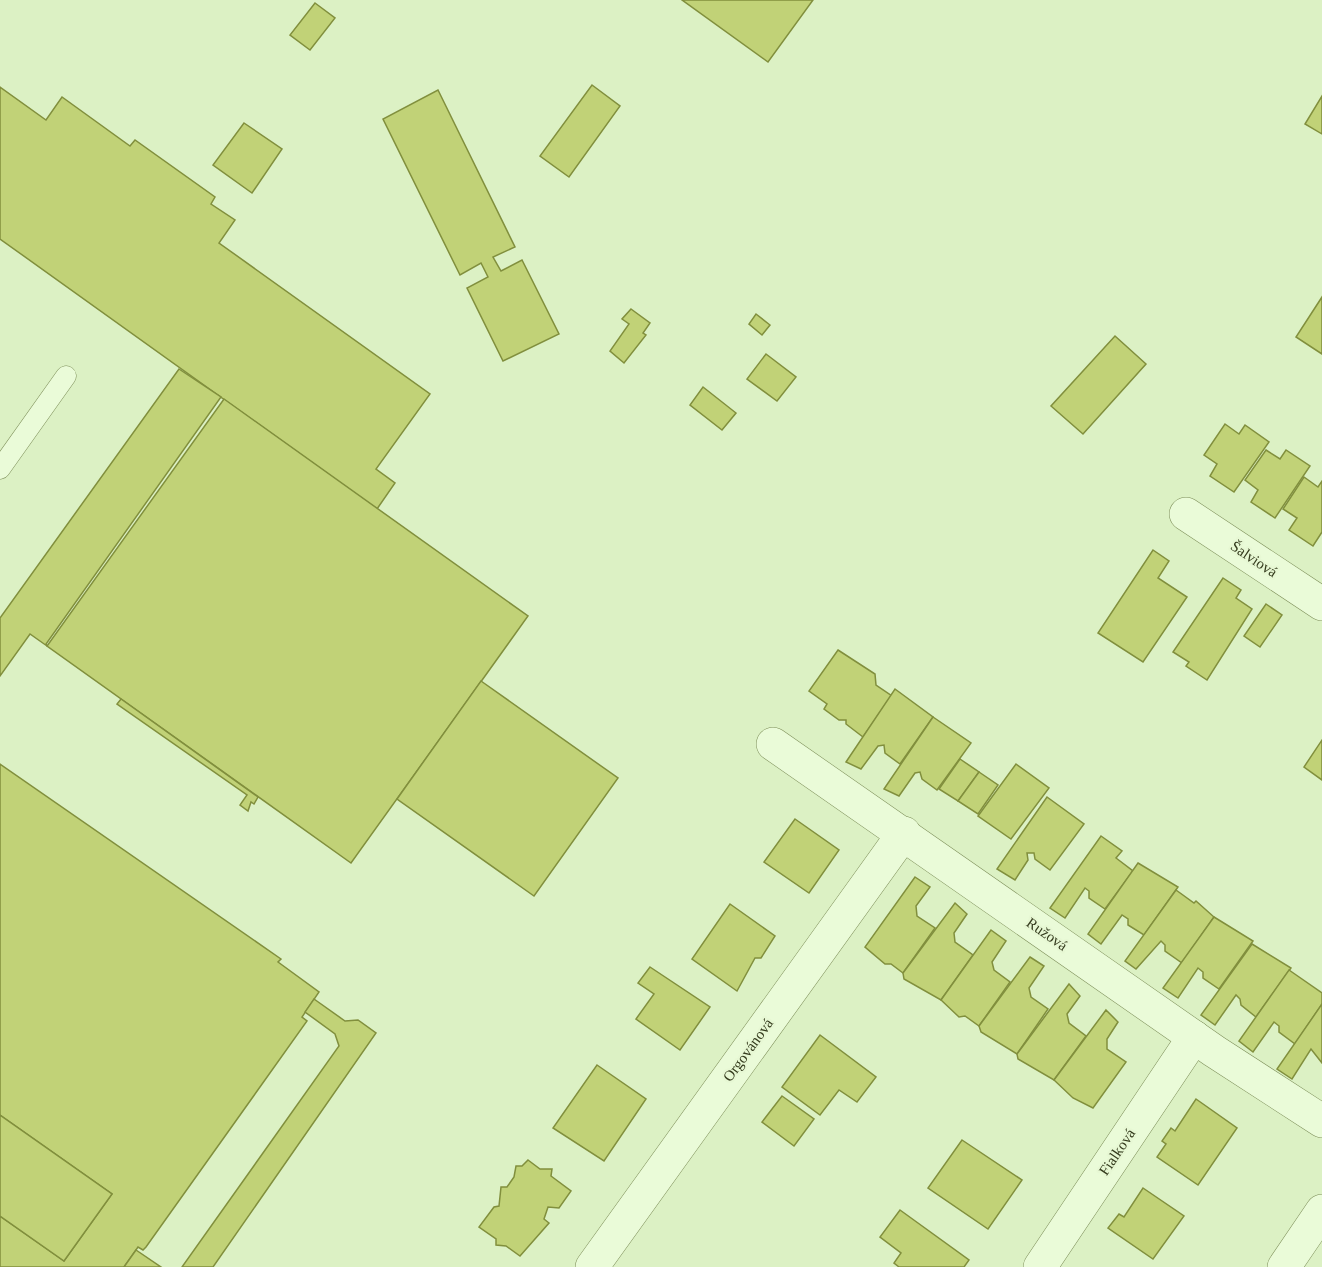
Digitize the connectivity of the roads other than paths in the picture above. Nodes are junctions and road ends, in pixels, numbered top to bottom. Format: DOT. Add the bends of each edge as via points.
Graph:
graph roads {
  1 [pos="66,376"];
  2 [pos="0,469"];
  3 [pos="1186,514"];
  4 [pos="1322,604"];
  5 [pos="773,744"];
  6 [pos="904,833"];
  7 [pos="1194,1037"];
  8 [pos="1322,1122"];
  9 [pos="1322,1211"];
  10 [pos="592,1267"];
  11 [pos="1040,1267"];
  12 [pos="1284,1267"];
  1 -- 2 [label="lane"];
  3 -- 4 [label="street, Šalviová"];
  5 -- 6 [label="street, Ružová"];
  6 -- 7 [label="street, Ružová"];
  6 -- 10 [label="street, Orgovánová"];
  7 -- 8 [label="street, Ružová"];
  7 -- 11 [label="street, Fialková"];
  9 -- 12 [label="street"];
}
